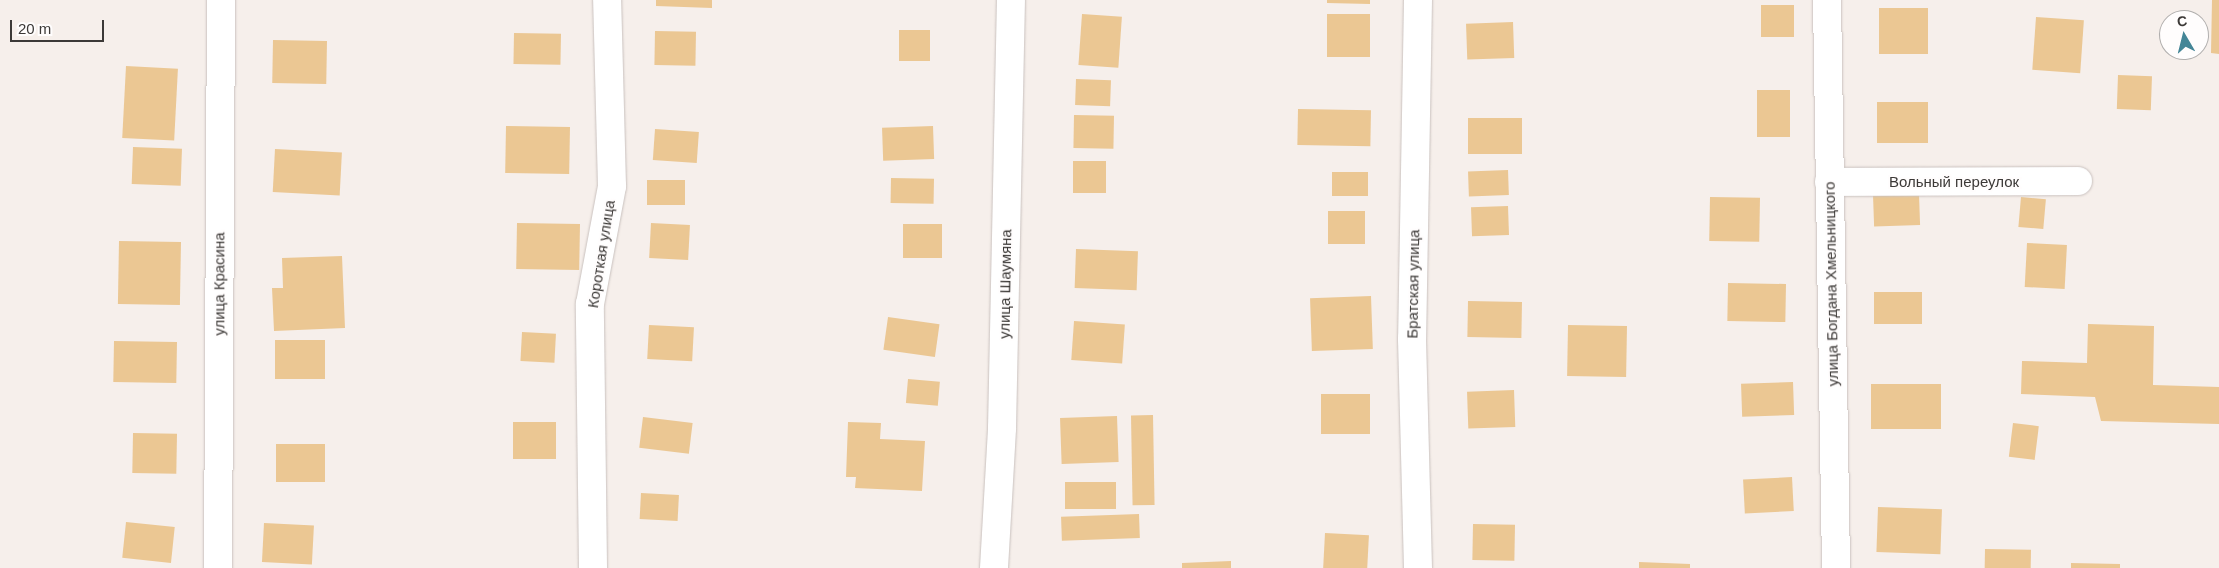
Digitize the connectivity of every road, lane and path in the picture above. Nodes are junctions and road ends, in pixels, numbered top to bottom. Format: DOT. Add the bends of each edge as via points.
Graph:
graph roads {
  1 [pos="221,0"];
  2 [pos="607,0"];
  3 [pos="1011,0"];
  4 [pos="1418,0"];
  5 [pos="1827,0"];
  6 [pos="2078,181"];
  7 [pos="1829,182"];
  8 [pos="218,568"];
  9 [pos="593,568"];
  10 [pos="994,568"];
  11 [pos="1418,568"];
  12 [pos="1836,568"];
  1 -- 8 [label="street, улица Красина"];
  2 -- 9 [label="street, Короткая улица" via="612,186 590,304"];
  3 -- 10 [label="street, улица Шаумяна" via="1002,428"];
  4 -- 11 [label="street, Братская улица" via="1412,339"];
  5 -- 7 [label="street, улица Богдана Хмельницкого"];
  6 -- 7 [label="street, Вольный переулок"];
  7 -- 12 [label="street, улица Богдана Хмельницкого"];
}
